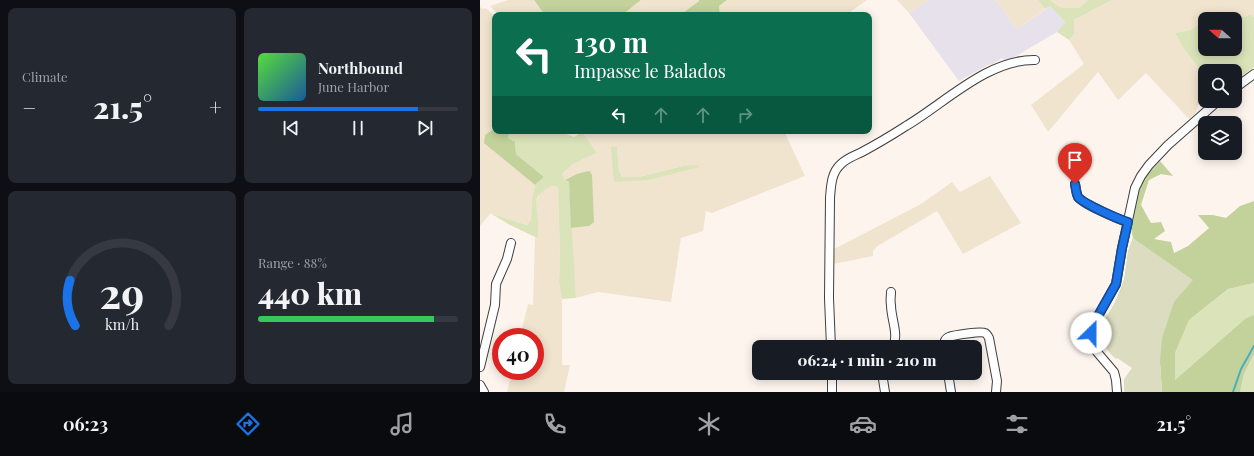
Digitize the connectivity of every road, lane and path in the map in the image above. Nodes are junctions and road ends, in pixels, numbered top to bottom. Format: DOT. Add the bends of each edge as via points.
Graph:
graph roads {
  1 [pos="1035,60"];
  2 [pos="1254,74"];
  3 [pos="1242,83"];
  4 [pos="1210,108"];
  5 [pos="1075,184"];
  6 [pos="1128,222"];
  7 [pos="511,243"];
  8 [pos="891,292"];
  9 [pos="831,340"];
  10 [pos="895,340"];
  11 [pos="945,340"];
  12 [pos="480,367"];
  13 [pos="832,380"];
  14 [pos="883,380"];
  15 [pos="949,380"];
  16 [pos="480,385"];
  17 [pos="484,392"];
  18 [pos="832,392"];
  19 [pos="885,392"];
  20 [pos="951,392"];
  21 [pos="996,392"];
  22 [pos="1117,392"];
  1 -- 9 [label="street" via="997,68 966,84 919,118 848,159 834,173 830,198"];
  2 -- 3 [label="street"];
  4 -- 6 [label="street" via="1149,164 1136,188"];
  5 -- 6 [label="street" via="1077,195 1082,201"];
  6 -- 22 [label="street" via="1116,284 1091,333 1091,342 1114,372"];
  7 -- 12 [label="street" via="496,284 495,305"];
  8 -- 10 [label="street"];
  11 -- 21 [label="street" via="948,337 978,332 986,334 989,338 997,381"];
  13 -- 18 [label="street"];
  14 -- 19 [label="street"];
  15 -- 20 [label="street"];
  16 -- 17 [label="street"];
}
